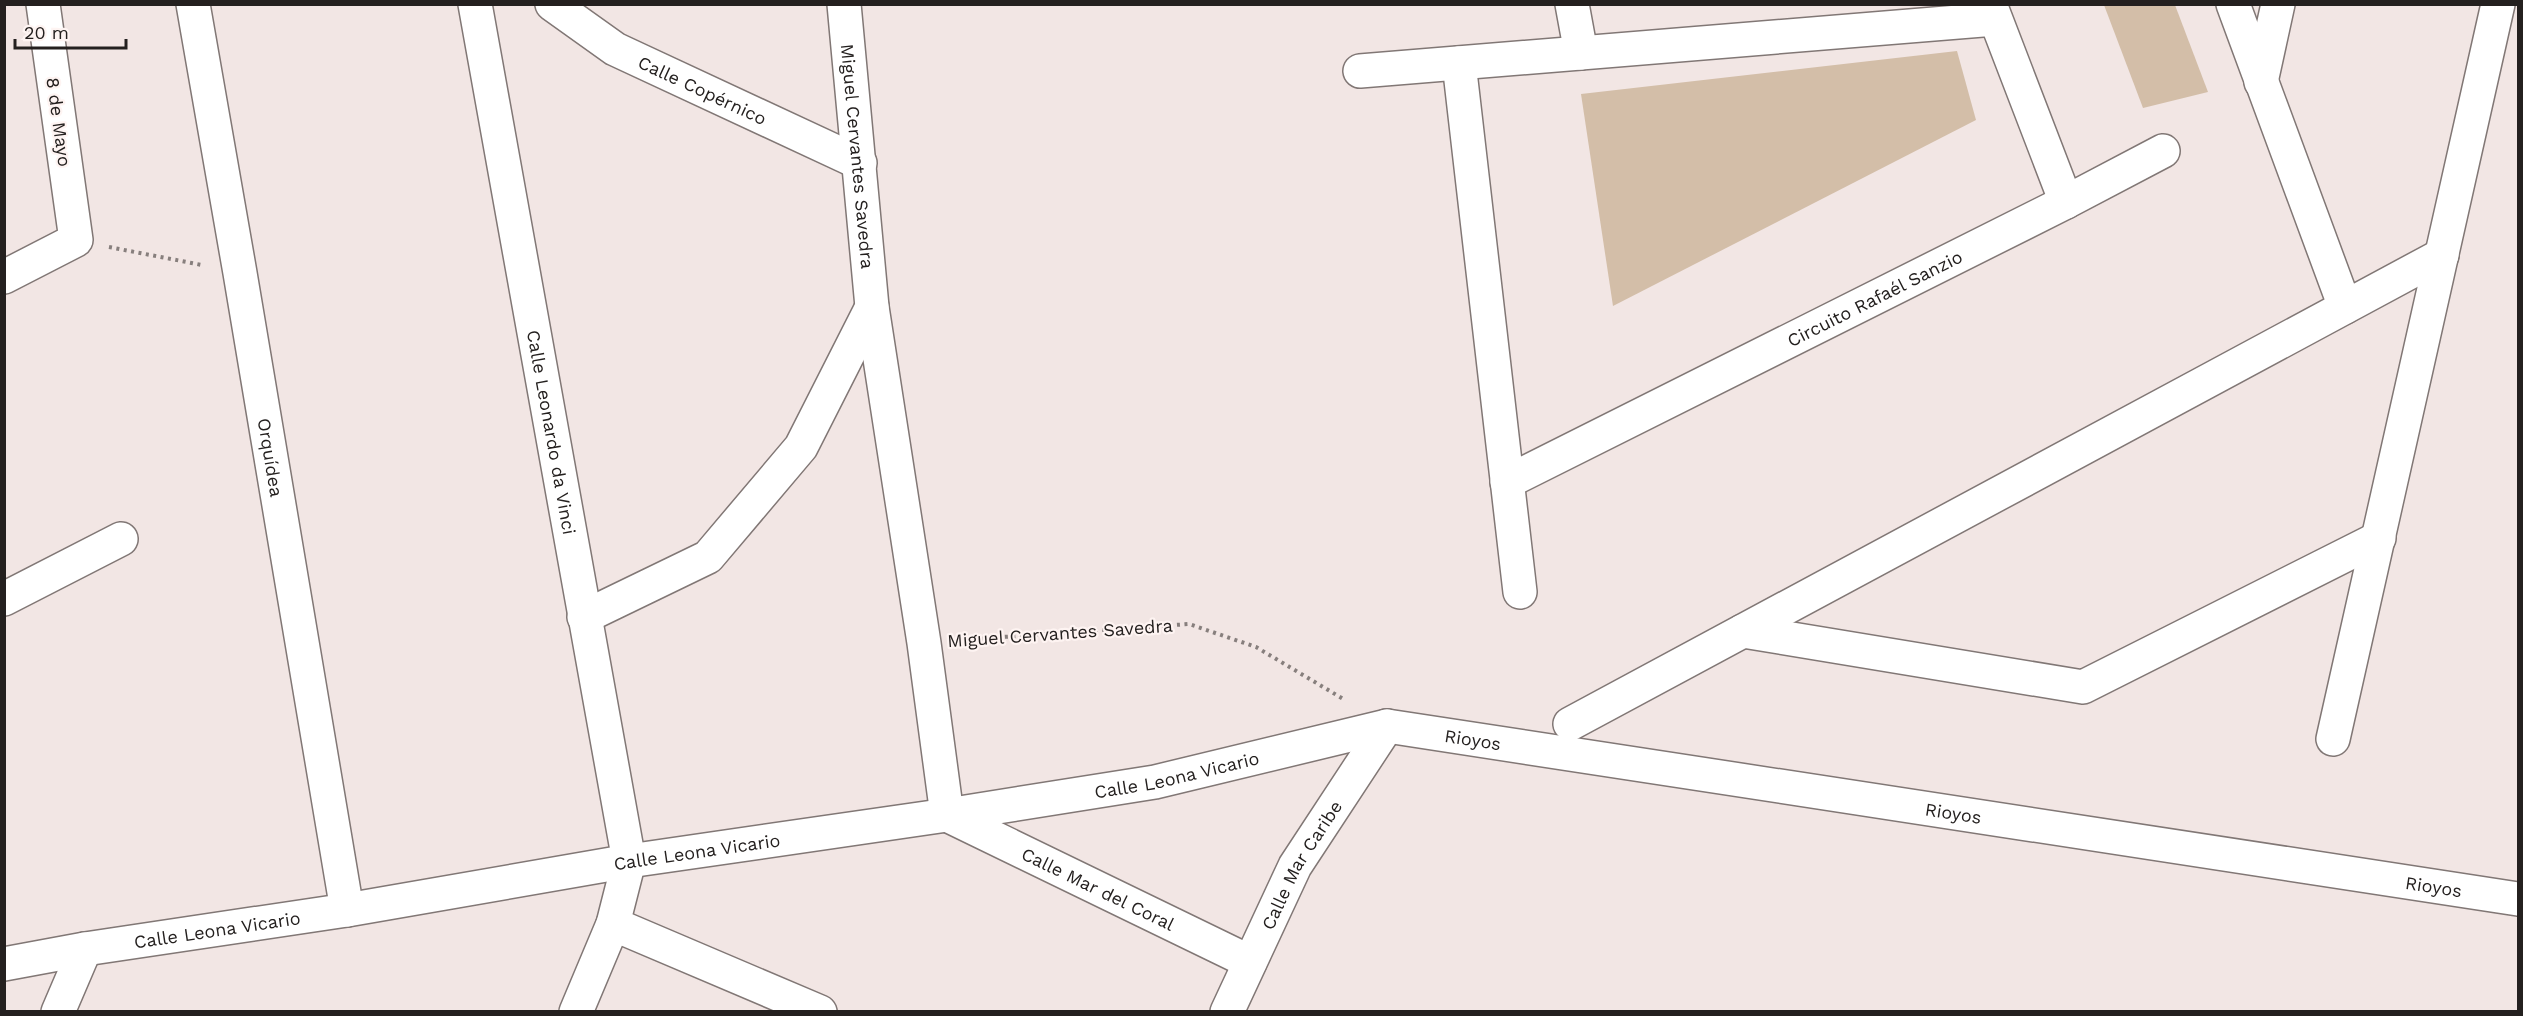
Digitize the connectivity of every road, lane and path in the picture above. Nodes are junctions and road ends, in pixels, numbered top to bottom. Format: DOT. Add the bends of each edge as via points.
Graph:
graph roads {
  1 [pos="43,4"];
  2 [pos="193,4"];
  3 [pos="475,4"];
  4 [pos="552,4"];
  5 [pos="844,4"];
  6 [pos="1572,4"];
  7 [pos="2233,4"];
  8 [pos="2278,4"];
  9 [pos="2498,4"];
  10 [pos="1992,12"];
  11 [pos="1581,53"];
  12 [pos="1459,63"];
  13 [pos="1360,71"];
  14 [pos="2261,82"];
  15 [pos="2163,150"];
  16 [pos="860,163"];
  17 [pos="2066,202"];
  18 [pos="76,240"];
  19 [pos="2442,255"];
  20 [pos="240,273"];
  21 [pos="4,278"];
  22 [pos="872,307"];
  23 [pos="2345,308"];
  24 [pos="1507,482"];
  25 [pos="2379,538"];
  26 [pos="121,539"];
  27 [pos="1520,592"];
  28 [pos="4,599"];
  29 [pos="584,618"];
  30 [pos="1743,631"];
  31 [pos="924,643"];
  32 [pos="1570,724"];
  33 [pos="1387,726"];
  34 [pos="2333,739"];
  35 [pos="946,815"];
  36 [pos="629,861"];
  37 [pos="2518,899"];
  38 [pos="347,910"];
  39 [pos="612,924"];
  40 [pos="85,949"];
  41 [pos="1250,962"];
  42 [pos="4,964"];
  43 [pos="58,1011"];
  44 [pos="576,1011"];
  45 [pos="820,1011"];
  46 [pos="1227,1011"];
  1 -- 18 [label="street, 8 de Mayo"];
  2 -- 20 [label="street, Orquídea"];
  3 -- 29 [label="street, Calle Leonardo da Vinci"];
  4 -- 16 [label="street, Calle Copérnico" via="615,49"];
  5 -- 16 [label="street, Miguel Cervantes Savedra"];
  6 -- 11 [label="street"];
  7 -- 14 [label="street"];
  8 -- 14 [label="street"];
  9 -- 19 [label="street"];
  10 -- 11 [label="street"];
  10 -- 17 [label="street"];
  11 -- 12 [label="street"];
  12 -- 13 [label="street"];
  12 -- 24 [label="street"];
  14 -- 23 [label="street"];
  15 -- 17 [label="street, Circuito Rafaél Sanzio"];
  16 -- 22 [label="street, Miguel Cervantes Savedra"];
  17 -- 24 [label="street, Circuito Rafaél Sanzio"];
  18 -- 20 [label="path"];
  18 -- 21 [label="street"];
  19 -- 23 [label="street"];
  19 -- 25 [label="street"];
  20 -- 38 [label="street, Orquídea"];
  22 -- 29 [label="street" via="801,447 708,557"];
  22 -- 31 [label="street, Miguel Cervantes Savedra"];
  23 -- 30 [label="street"];
  24 -- 27 [label="street"];
  25 -- 30 [label="street" via="2083,687"];
  25 -- 34 [label="street"];
  26 -- 28 [label="street"];
  29 -- 36 [label="street, Calle Leonardo da Vinci"];
  30 -- 32 [label="street"];
  31 -- 33 [label="path, Miguel Cervantes Savedra" via="1189,624 1256,647"];
  31 -- 35 [label="street, Miguel Cervantes Savedra"];
  33 -- 35 [label="street, Calle Leona Vicario" via="1155,782"];
  33 -- 37 [label="street, Rioyos"];
  33 -- 41 [label="street, Calle Mar Caribe" via="1295,866"];
  35 -- 36 [label="street, Calle Leona Vicario"];
  35 -- 41 [label="street, Calle Mar del Coral"];
  36 -- 38 [label="street, Calle Leona Vicario"];
  36 -- 39 [label="street"];
  38 -- 40 [label="street, Calle Leona Vicario"];
  39 -- 44 [label="street"];
  39 -- 45 [label="street"];
  40 -- 42 [label="street, Calle Leona Vicario"];
  40 -- 43 [label="street"];
  41 -- 46 [label="street, Calle Mar Caribe"];
}
